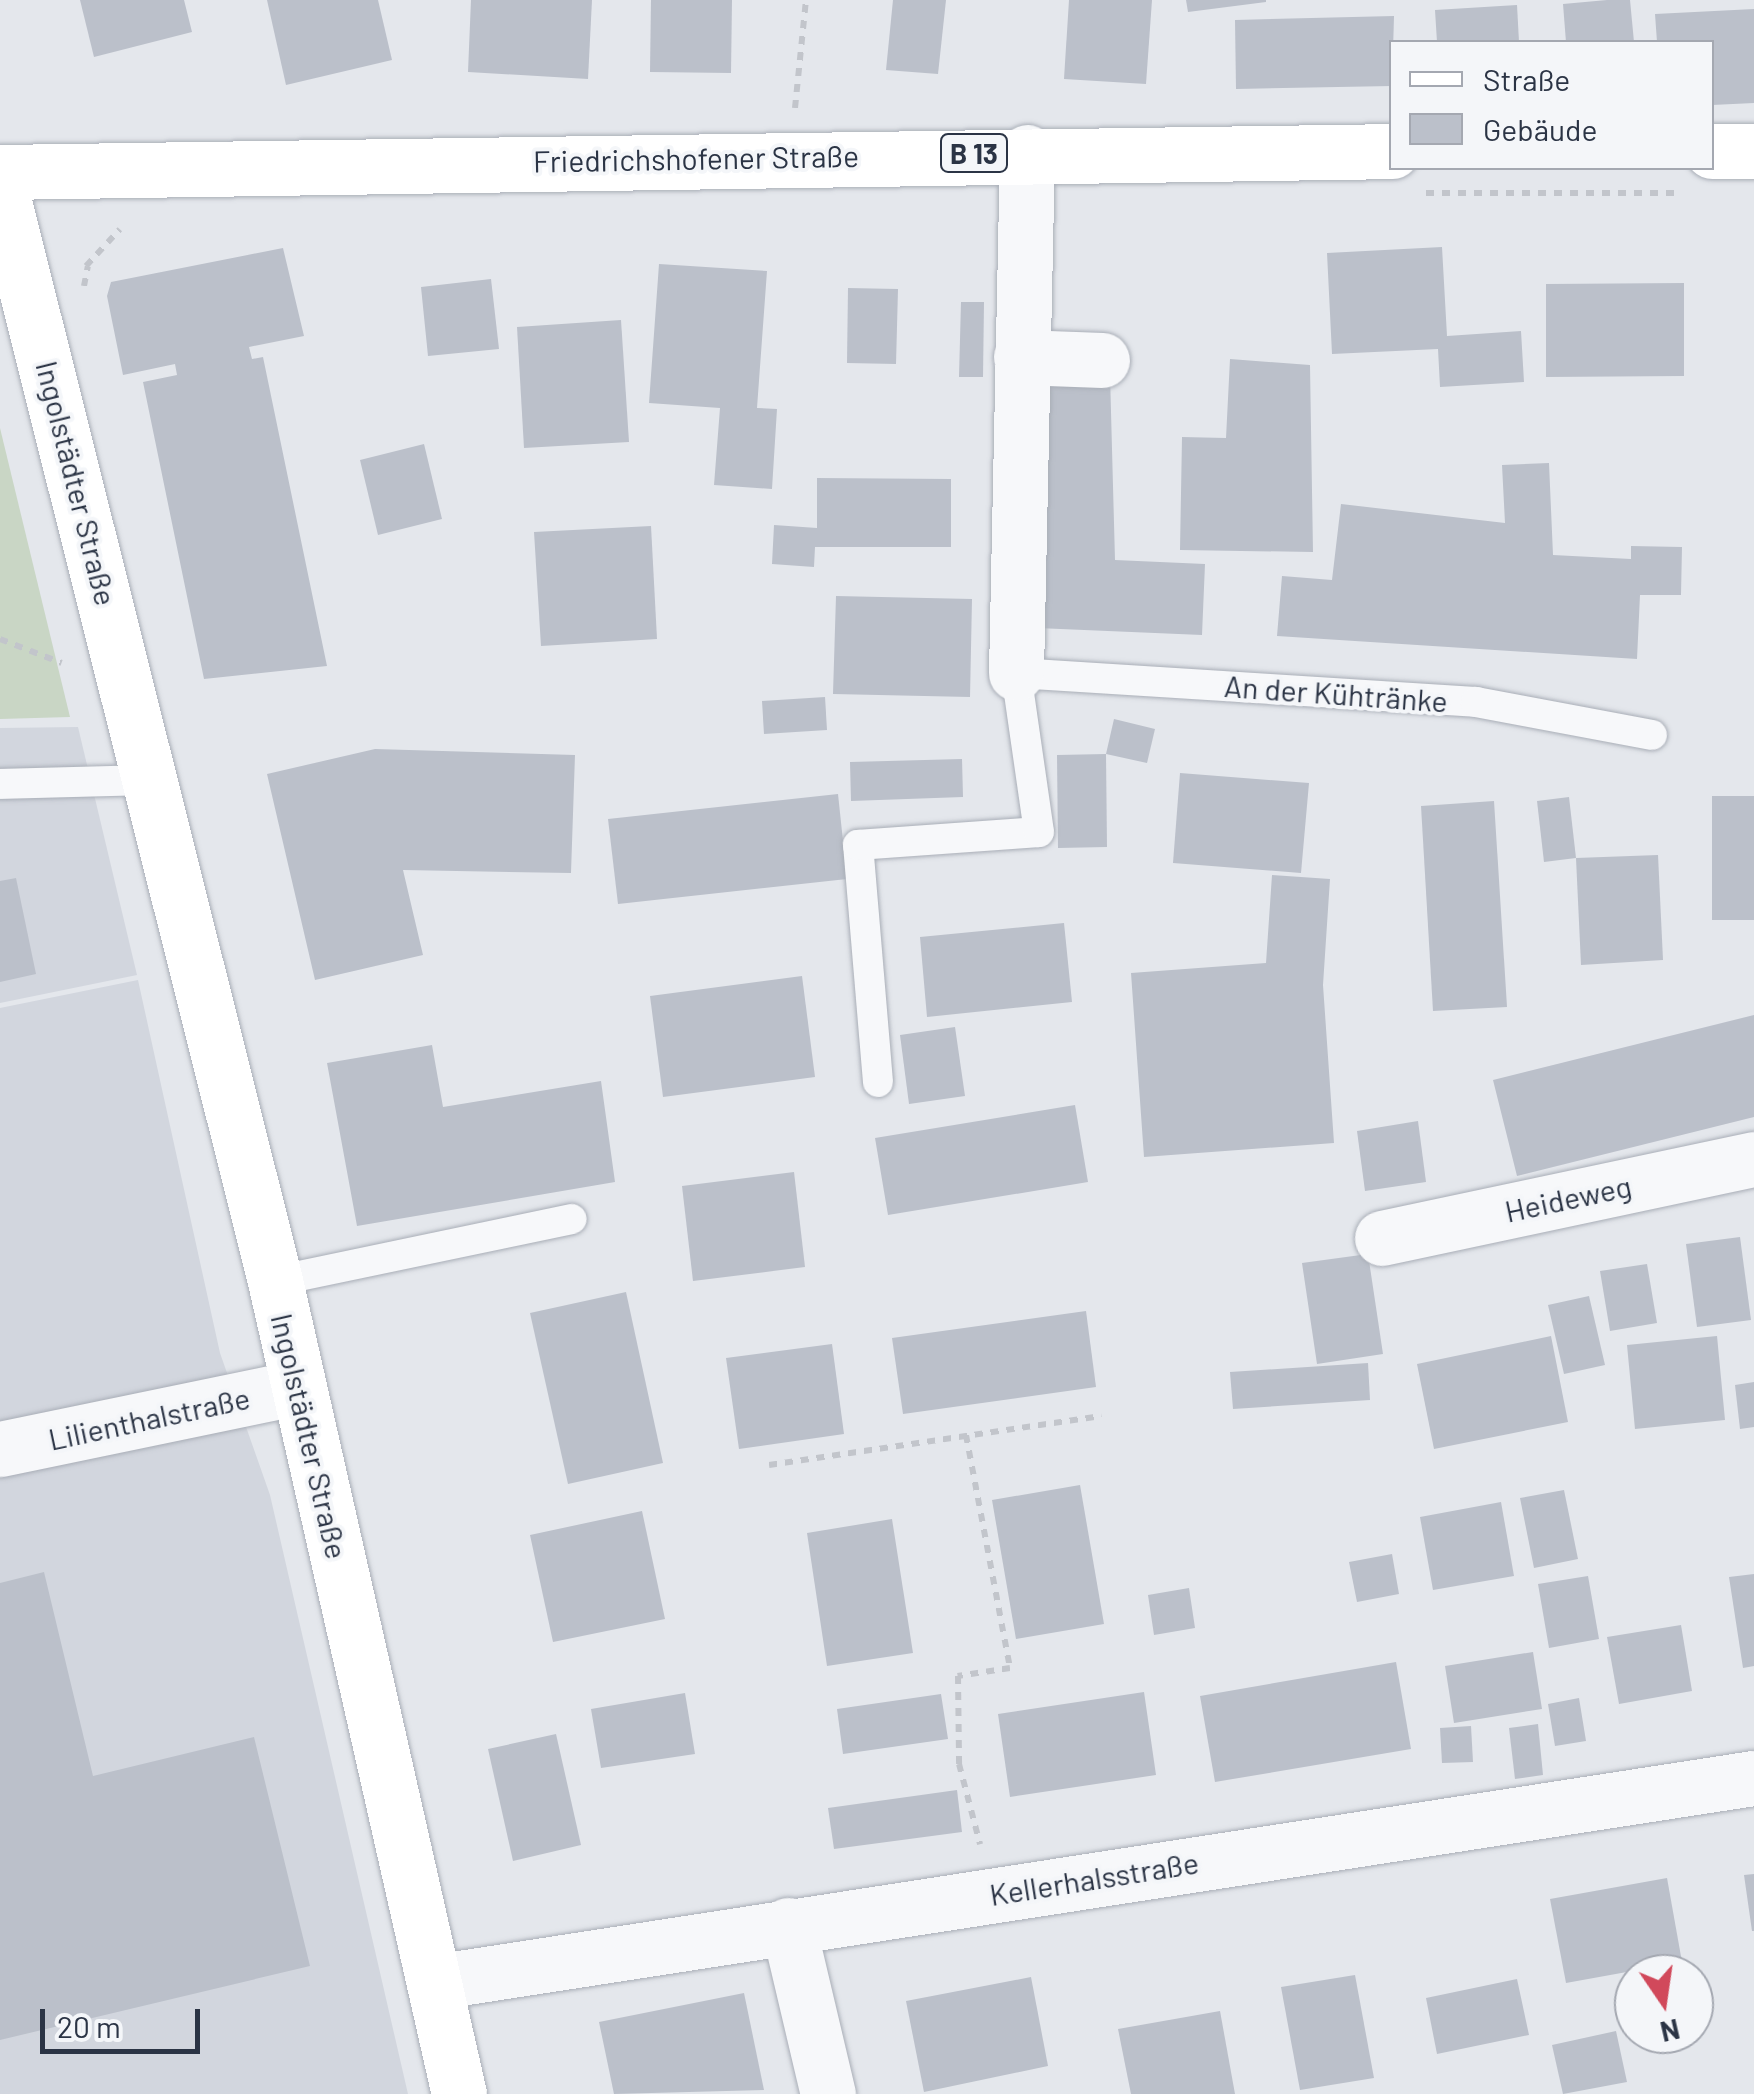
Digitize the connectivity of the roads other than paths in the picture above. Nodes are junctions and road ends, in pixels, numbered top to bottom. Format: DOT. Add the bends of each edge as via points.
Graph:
graph roads {
  1 [pos="1389,151"];
  2 [pos="1714,151"];
  3 [pos="1754,151"];
  4 [pos="1026,152"];
  5 [pos="0,172"];
  6 [pos="0,186"];
  7 [pos="1020,357"];
  8 [pos="1102,360"];
  9 [pos="1016,673"];
  10 [pos="1652,736"];
  11 [pos="153,780"];
  12 [pos="0,784"];
  13 [pos="878,1082"];
  14 [pos="1754,1159"];
  15 [pos="572,1219"];
  16 [pos="1382,1238"];
  17 [pos="275,1281"];
  18 [pos="299,1387"];
  19 [pos="0,1450"];
  20 [pos="1754,1778"];
  21 [pos="788,1925"];
  22 [pos="434,1982"];
  23 [pos="460,2094"];
  24 [pos="828,2094"];
  1 -- 4 [label="street, Friedrichshofener Straße / B 13"];
  2 -- 3 [label="street"];
  4 -- 5 [label="street, Friedrichshofener Straße / B 13"];
  4 -- 7 [label="street"];
  6 -- 11 [label="street, Ingolstädter Straße"];
  7 -- 8 [label="street"];
  7 -- 9 [label="street"];
  9 -- 10 [label="lane, An der Kühtränke" via="1476,702"];
  9 -- 13 [label="lane" via="1039,832 858,845"];
  11 -- 12 [label="lane"];
  11 -- 17 [label="street, Ingolstädter Straße"];
  14 -- 16 [label="street, Heideweg"];
  15 -- 17 [label="lane"];
  17 -- 18 [label="street, Ingolstädter Straße"];
  18 -- 19 [label="street, Lilienthalstraße"];
  18 -- 22 [label="street, Ingolstädter Straße"];
  20 -- 21 [label="street, Kellerhalsstraße"];
  21 -- 22 [label="street, Kellerhalsstraße"];
  21 -- 24 [label="street"];
  22 -- 23 [label="street, Ingolstädter Straße"];
}
